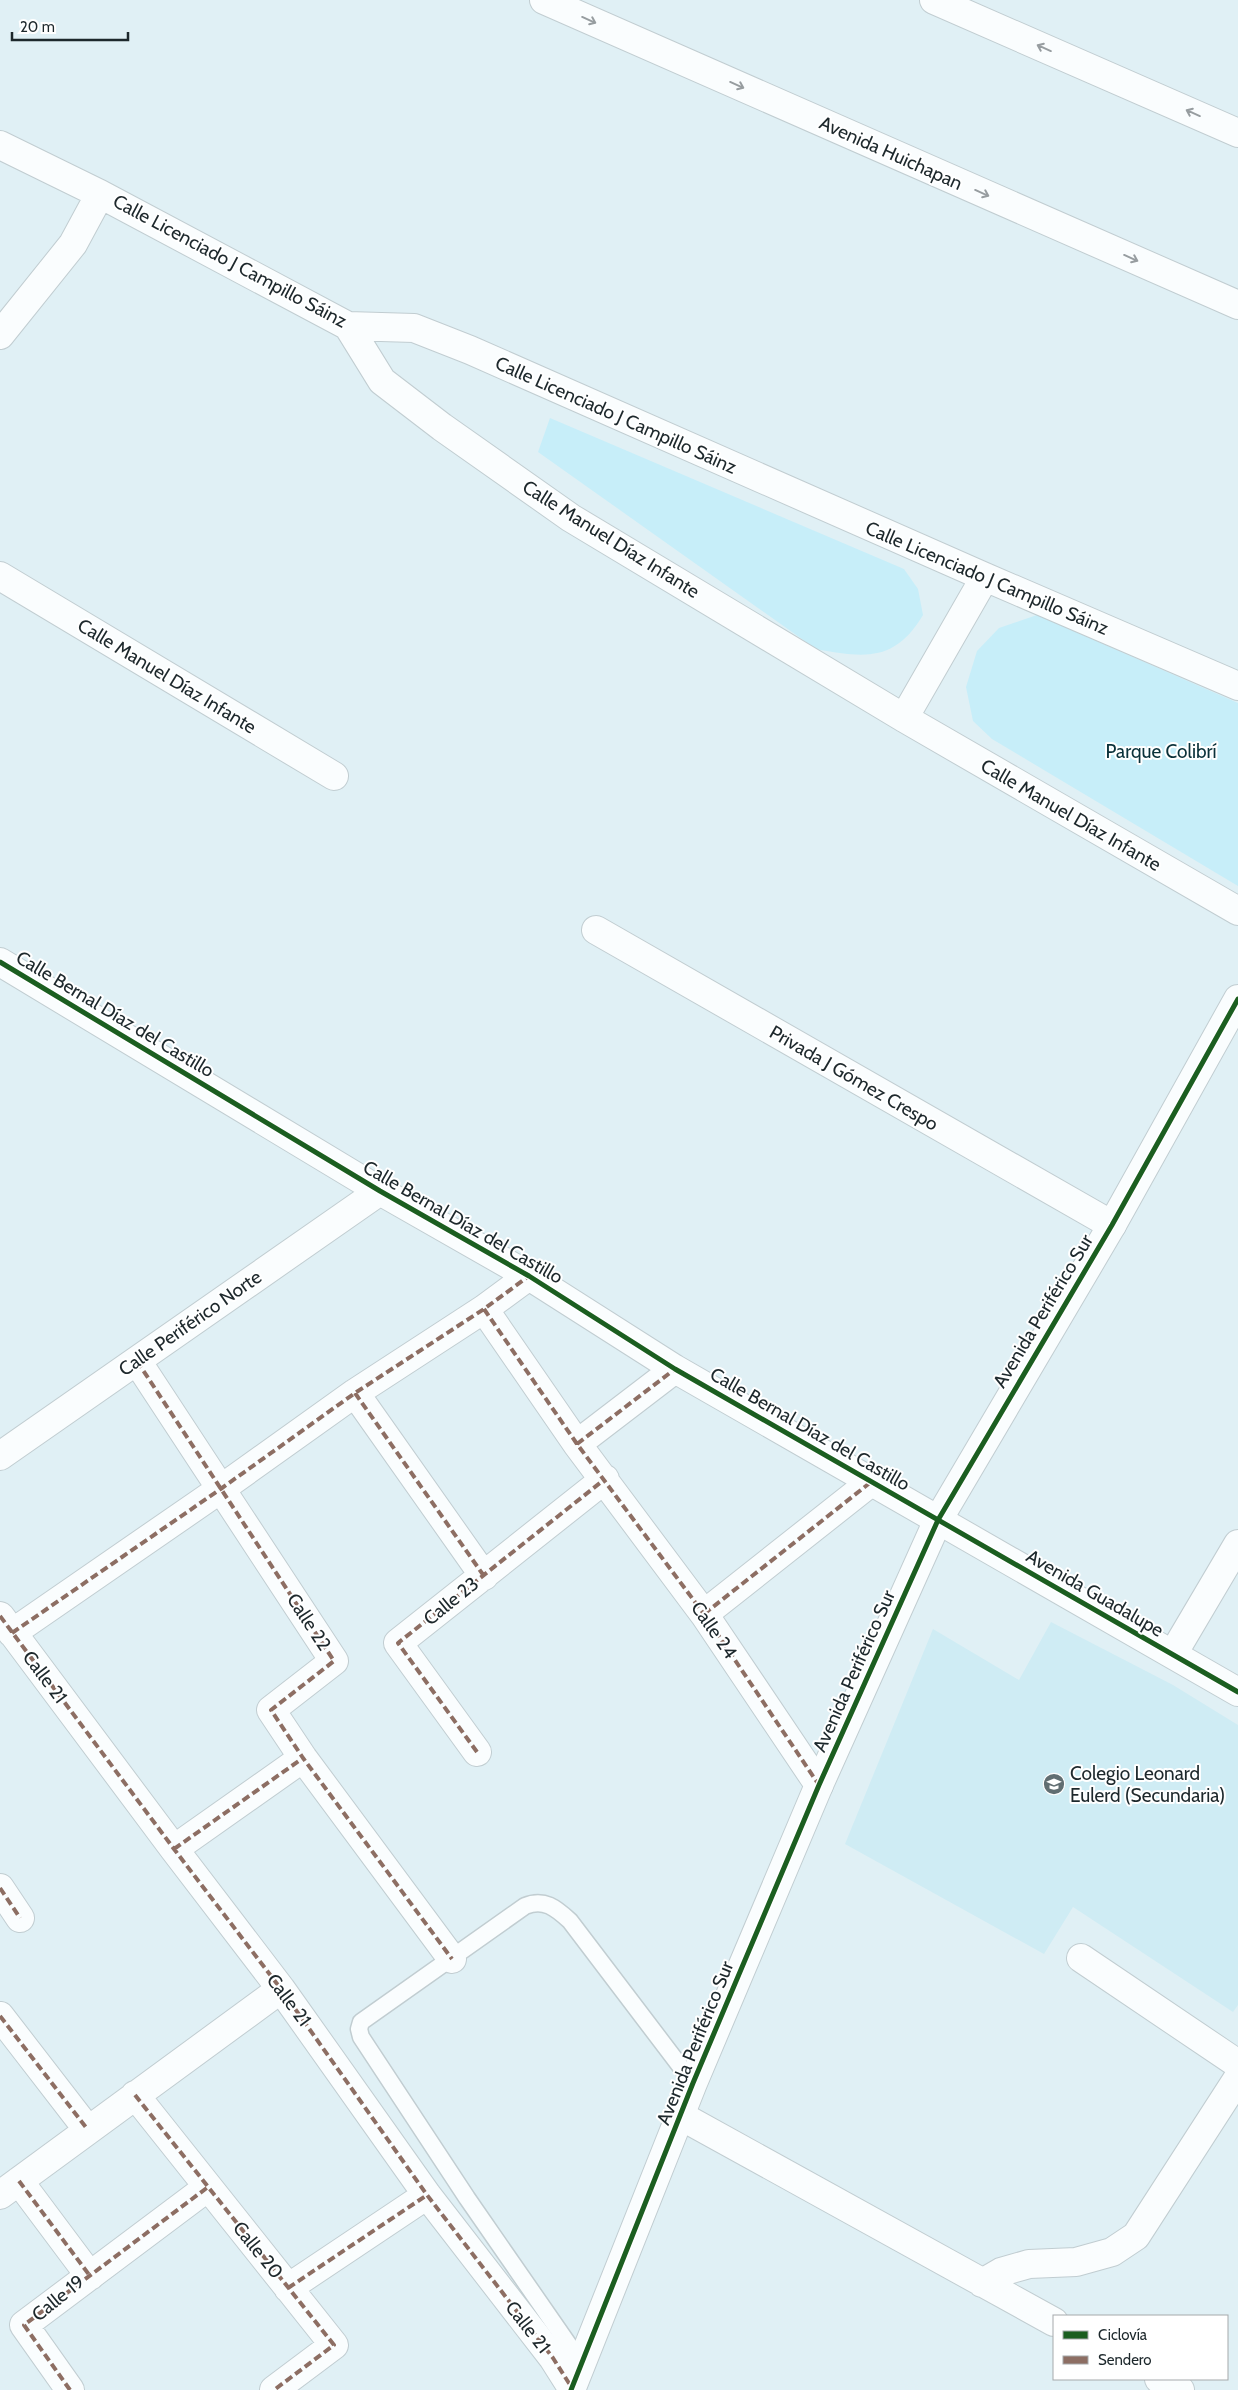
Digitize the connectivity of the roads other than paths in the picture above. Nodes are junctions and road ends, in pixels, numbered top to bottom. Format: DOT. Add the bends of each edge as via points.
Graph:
graph roads {
  1 [pos="544,0"];
  2 [pos="934,0"];
  3 [pos="1238,132"];
  4 [pos="0,146"];
  5 [pos="100,194"];
  6 [pos="1238,305"];
  7 [pos="348,326"];
  8 [pos="0,335"];
  9 [pos="0,576"];
  10 [pos="985,577"];
  11 [pos="1238,686"];
  12 [pos="904,718"];
  13 [pos="334,776"];
  14 [pos="1238,911"];
  15 [pos="596,930"];
  16 [pos="0,962"];
  17 [pos="1238,999"];
  18 [pos="380,1191"];
  19 [pos="1112,1225"];
  20 [pos="529,1276"];
  21 [pos="484,1309"];
  22 [pos="136,1360"];
  23 [pos="675,1369"];
  24 [pos="355,1393"];
  25 [pos="577,1444"];
  26 [pos="0,1456"];
  27 [pos="605,1479"];
  28 [pos="871,1482"];
  29 [pos="222,1488"];
  30 [pos="938,1520"];
  31 [pos="1238,1544"];
  32 [pos="484,1576"];
  33 [pos="704,1614"];
  34 [pos="6,1625"];
  35 [pos="1173,1654"];
  36 [pos="1238,1692"];
  37 [pos="477,1752"];
  38 [pos="303,1758"];
  39 [pos="819,1785"];
  40 [pos="174,1850"];
  41 [pos="0,1888"];
  42 [pos="20,1918"];
  43 [pos="1081,1958"];
  44 [pos="452,1959"];
  45 [pos="281,1988"];
  46 [pos="0,2016"];
  47 [pos="1238,2064"];
  48 [pos="1238,2078"];
  49 [pos="693,2083"];
  50 [pos="135,2095"];
  51 [pos="681,2116"];
  52 [pos="88,2130"];
  53 [pos="208,2187"];
  54 [pos="10,2188"];
  55 [pos="427,2195"];
  56 [pos="90,2276"];
  57 [pos="982,2283"];
  58 [pos="288,2288"];
  59 [pos="1053,2321"];
  60 [pos="1162,2380"];
  61 [pos="575,2381"];
  62 [pos="70,2390"];
  63 [pos="274,2390"];
  64 [pos="1180,2390"];
  1 -- 6 [label="street, Avenida Huichapan, one-way"];
  3 -- 2 [label="street, one-way"];
  4 -- 5 [label="street, Calle Licenciado J Campillo Sáinz"];
  5 -- 7 [label="street, Calle Licenciado J Campillo Sáinz"];
  5 -- 8 [label="street" via="73,244"];
  7 -- 10 [label="street, Calle Licenciado J Campillo Sáinz" via="414,328"];
  7 -- 12 [label="street, Calle Manuel Díaz Infante" via="382,381 571,518"];
  9 -- 13 [label="street, Calle Manuel Díaz Infante"];
  10 -- 11 [label="street, Calle Licenciado J Campillo Sáinz"];
  10 -- 12 [label="street"];
  12 -- 14 [label="street, Calle Manuel Díaz Infante"];
  15 -- 19 [label="street, Privada J Gómez Crespo"];
  16 -- 18 [label="street, Calle Bernal Díaz del Castillo"];
  17 -- 19 [label="street, Avenida Periférico Sur"];
  18 -- 20 [label="street, Calle Bernal Díaz del Castillo"];
  18 -- 22 [label="street, Calle Periférico Norte"];
  19 -- 30 [label="street, Avenida Periférico Sur"];
  20 -- 21 [label="street"];
  20 -- 23 [label="street, Calle Bernal Díaz del Castillo"];
  21 -- 24 [label="street"];
  21 -- 25 [label="street, Calle 24"];
  22 -- 26 [label="street, Calle Periférico Norte"];
  22 -- 29 [label="street, Calle 22"];
  23 -- 25 [label="street"];
  23 -- 28 [label="street, Calle Bernal Díaz del Castillo"];
  24 -- 29 [label="street"];
  24 -- 32 [label="street, Calle 23"];
  25 -- 27 [label="street, Calle 24"];
  27 -- 32 [label="street"];
  27 -- 33 [label="street, Calle 24"];
  28 -- 30 [label="street, Calle Bernal Díaz del Castillo"];
  28 -- 33 [label="street"];
  29 -- 34 [label="street"];
  29 -- 38 [label="street, Calle 22" via="334,1661 271,1710"];
  30 -- 35 [label="street, Avenida Guadalupe"];
  30 -- 39 [label="street, Avenida Periférico Sur"];
  31 -- 35 [label="street"];
  32 -- 37 [label="street, Calle 23" via="398,1643"];
  33 -- 39 [label="street, Calle 24"];
  34 -- 40 [label="street, Calle 21"];
  35 -- 36 [label="street, Avenida Guadalupe"];
  38 -- 40 [label="street"];
  38 -- 44 [label="street, Calle 22"];
  39 -- 49 [label="street, Avenida Periférico Sur"];
  40 -- 45 [label="street, Calle 21"];
  41 -- 42 [label="street"];
  43 -- 47 [label="street"];
  44 -- 49 [label="lane" via="525,1906 535,1902 553,1905 570,1921"];
  44 -- 61 [label="lane" via="361,2022 361,2037 467,2198"];
  45 -- 50 [label="street"];
  45 -- 55 [label="street, Calle 21"];
  46 -- 52 [label="street"];
  48 -- 57 [label="street" via="1136,2236 1112,2252 1076,2262 1029,2264 1001,2272"];
  49 -- 51 [label="street, Avenida Periférico Sur"];
  50 -- 52 [label="street"];
  50 -- 53 [label="street, Calle 20"];
  51 -- 57 [label="street"];
  51 -- 61 [label="street, Avenida Periférico Sur"];
  52 -- 54 [label="street"];
  53 -- 56 [label="street"];
  53 -- 58 [label="street, Calle 20"];
  54 -- 56 [label="street, Calle 19"];
  55 -- 58 [label="street"];
  55 -- 61 [label="street, Calle 21" via="553,2358"];
  56 -- 62 [label="street, Calle 19" via="24,2325"];
  57 -- 59 [label="street"];
  58 -- 63 [label="street, Calle 20" via="334,2345"];
  60 -- 64 [label="street"];
}
